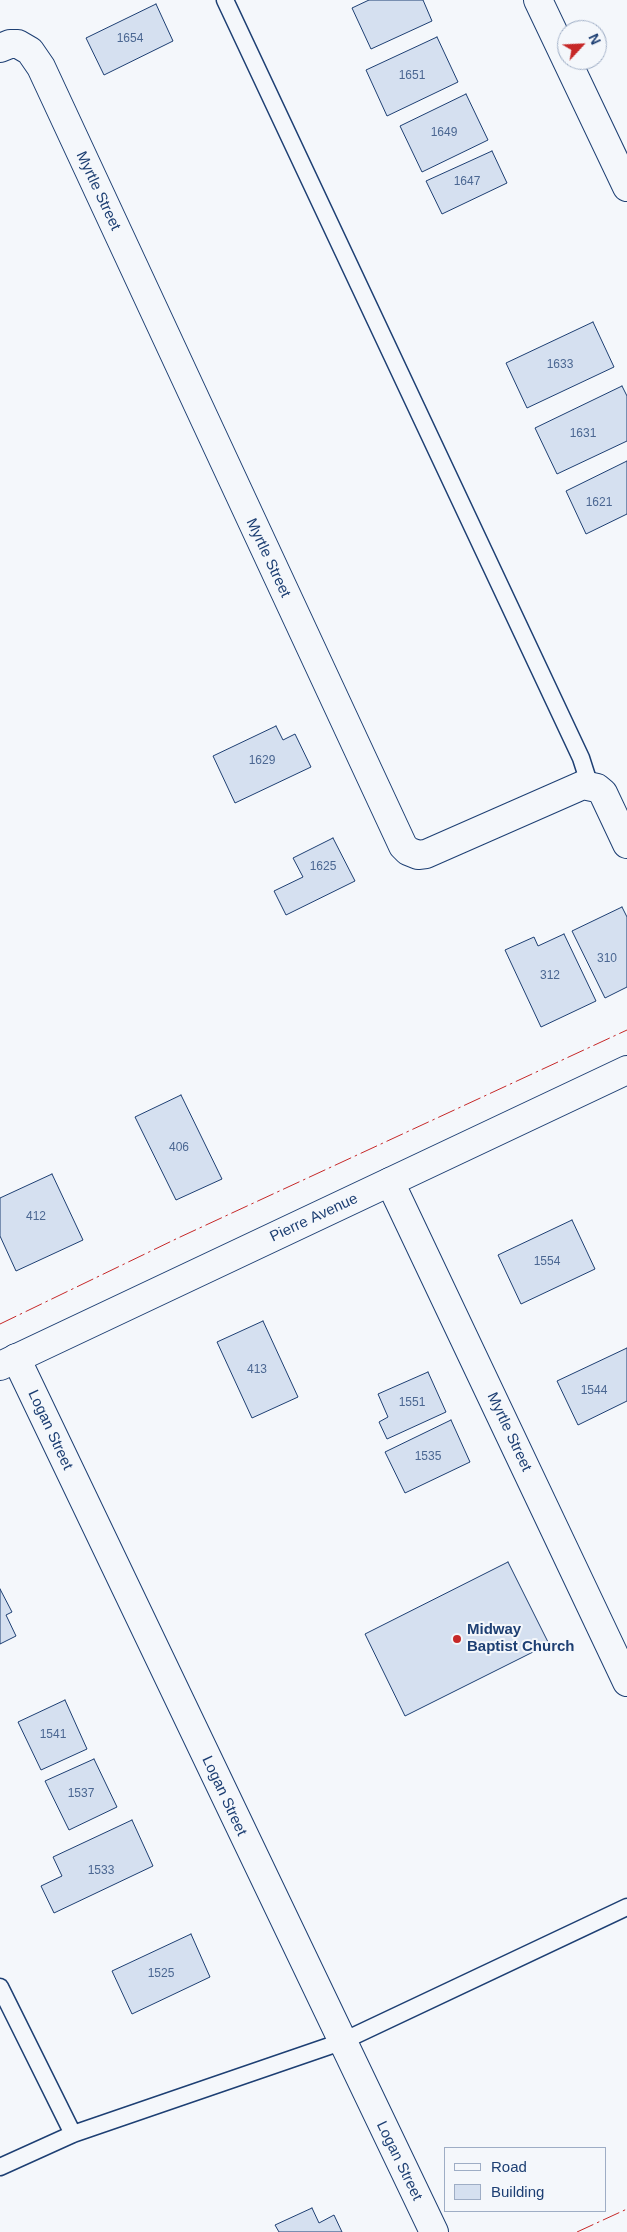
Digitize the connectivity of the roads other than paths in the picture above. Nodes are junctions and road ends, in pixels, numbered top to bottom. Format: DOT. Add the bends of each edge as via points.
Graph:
graph roads {
  1 [pos="225,0"];
  2 [pos="538,0"];
  3 [pos="0,48"];
  4 [pos="627,187"];
  5 [pos="590,786"];
  6 [pos="627,844"];
  7 [pos="627,1070"];
  8 [pos="390,1182"];
  9 [pos="8,1362"];
  10 [pos="627,1682"];
  11 [pos="627,1907"];
  12 [pos="0,1987"];
  13 [pos="341,2042"];
  14 [pos="72,2134"];
  15 [pos="0,2168"];
  16 [pos="434,2232"];
  1 -- 5 [label="lane" via="572,740"];
  2 -- 4 [label="street"];
  3 -- 5 [label="street, Myrtle Street" via="18,44 30,51 41,67 403,846 418,855 426,854 577,787"];
  5 -- 6 [label="street" via="603,793"];
  7 -- 8 [label="street, Pierre Avenue"];
  8 -- 9 [label="street, Pierre Avenue"];
  8 -- 10 [label="street, Myrtle Street"];
  9 -- 13 [label="street, Logan Street"];
  11 -- 13 [label="lane"];
  12 -- 14 [label="lane"];
  13 -- 14 [label="lane"];
  13 -- 16 [label="street, Logan Street"];
  14 -- 15 [label="lane"];
}
